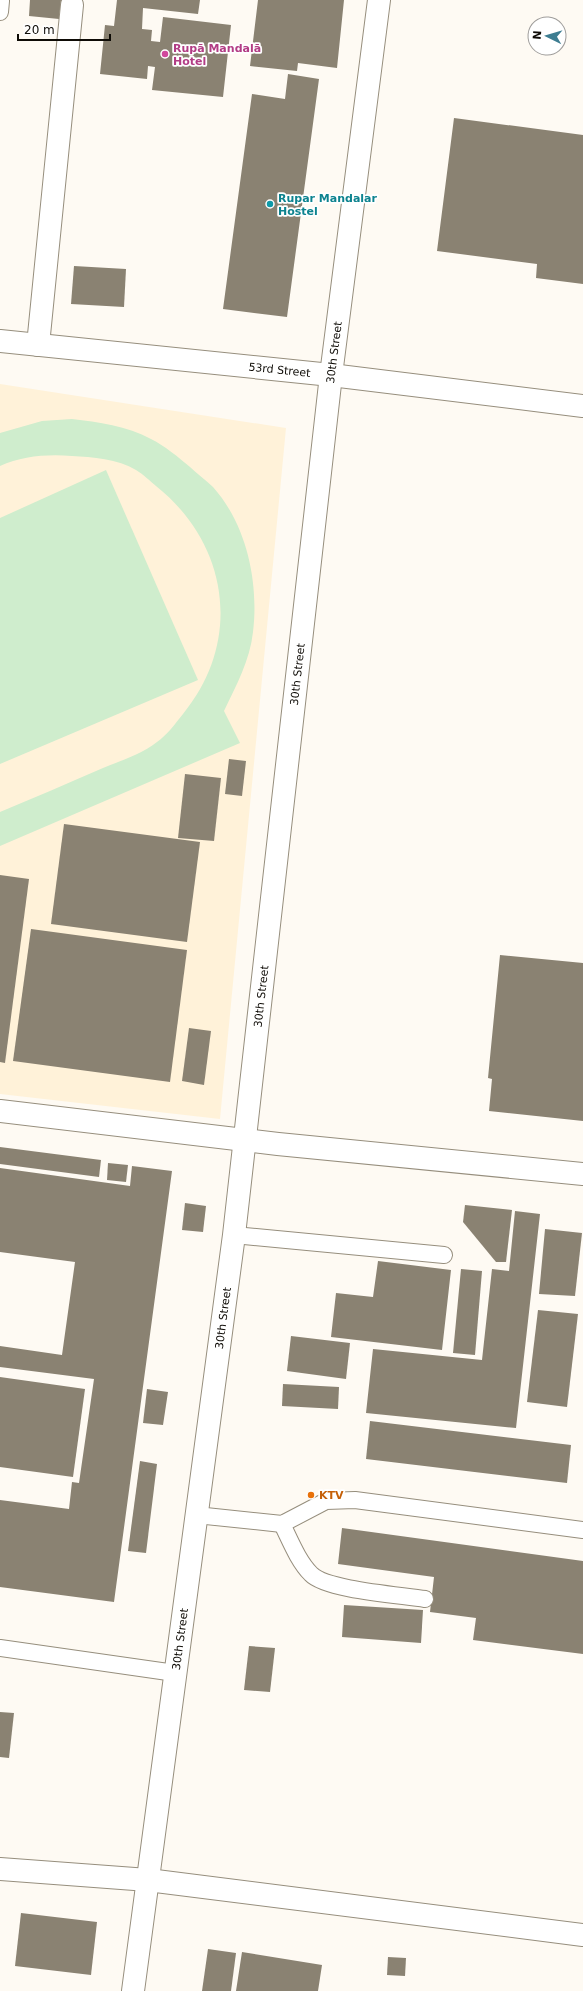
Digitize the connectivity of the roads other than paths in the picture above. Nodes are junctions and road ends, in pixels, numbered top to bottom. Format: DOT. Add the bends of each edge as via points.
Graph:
graph roads {
  1 [pos="379,0"];
  2 [pos="72,5"];
  3 [pos="0,341"];
  4 [pos="38,345"];
  5 [pos="331,374"];
  6 [pos="583,406"];
  7 [pos="0,1111"];
  8 [pos="245,1139"];
  9 [pos="583,1174"];
  10 [pos="234,1235"];
  11 [pos="444,1256"];
  12 [pos="196,1515"];
  13 [pos="282,1524"];
  14 [pos="583,1530"];
  15 [pos="425,1599"];
  16 [pos="0,1648"];
  17 [pos="175,1673"];
  18 [pos="0,1869"];
  19 [pos="148,1880"];
  20 [pos="583,1936"];
  21 [pos="132,1991"];
  1 -- 5 [label="street, 30th Street"];
  2 -- 4 [label="street"];
  3 -- 4 [label="street, 53rd Street"];
  4 -- 5 [label="street, 53rd Street"];
  5 -- 6 [label="street, 53rd Street"];
  5 -- 8 [label="street, 30th Street"];
  7 -- 8 [label="street"];
  8 -- 9 [label="street"];
  8 -- 10 [label="street, 30th Street"];
  10 -- 11 [label="lane"];
  10 -- 12 [label="street, 30th Street"];
  12 -- 13 [label="lane"];
  12 -- 17 [label="street, 30th Street"];
  13 -- 14 [label="lane" via="326,1501 355,1500"];
  13 -- 15 [label="lane" via="312,1575 329,1584"];
  16 -- 17 [label="lane"];
  17 -- 19 [label="street, 30th Street"];
  18 -- 19 [label="street"];
  19 -- 20 [label="street"];
  19 -- 21 [label="street, 30th Street"];
}
